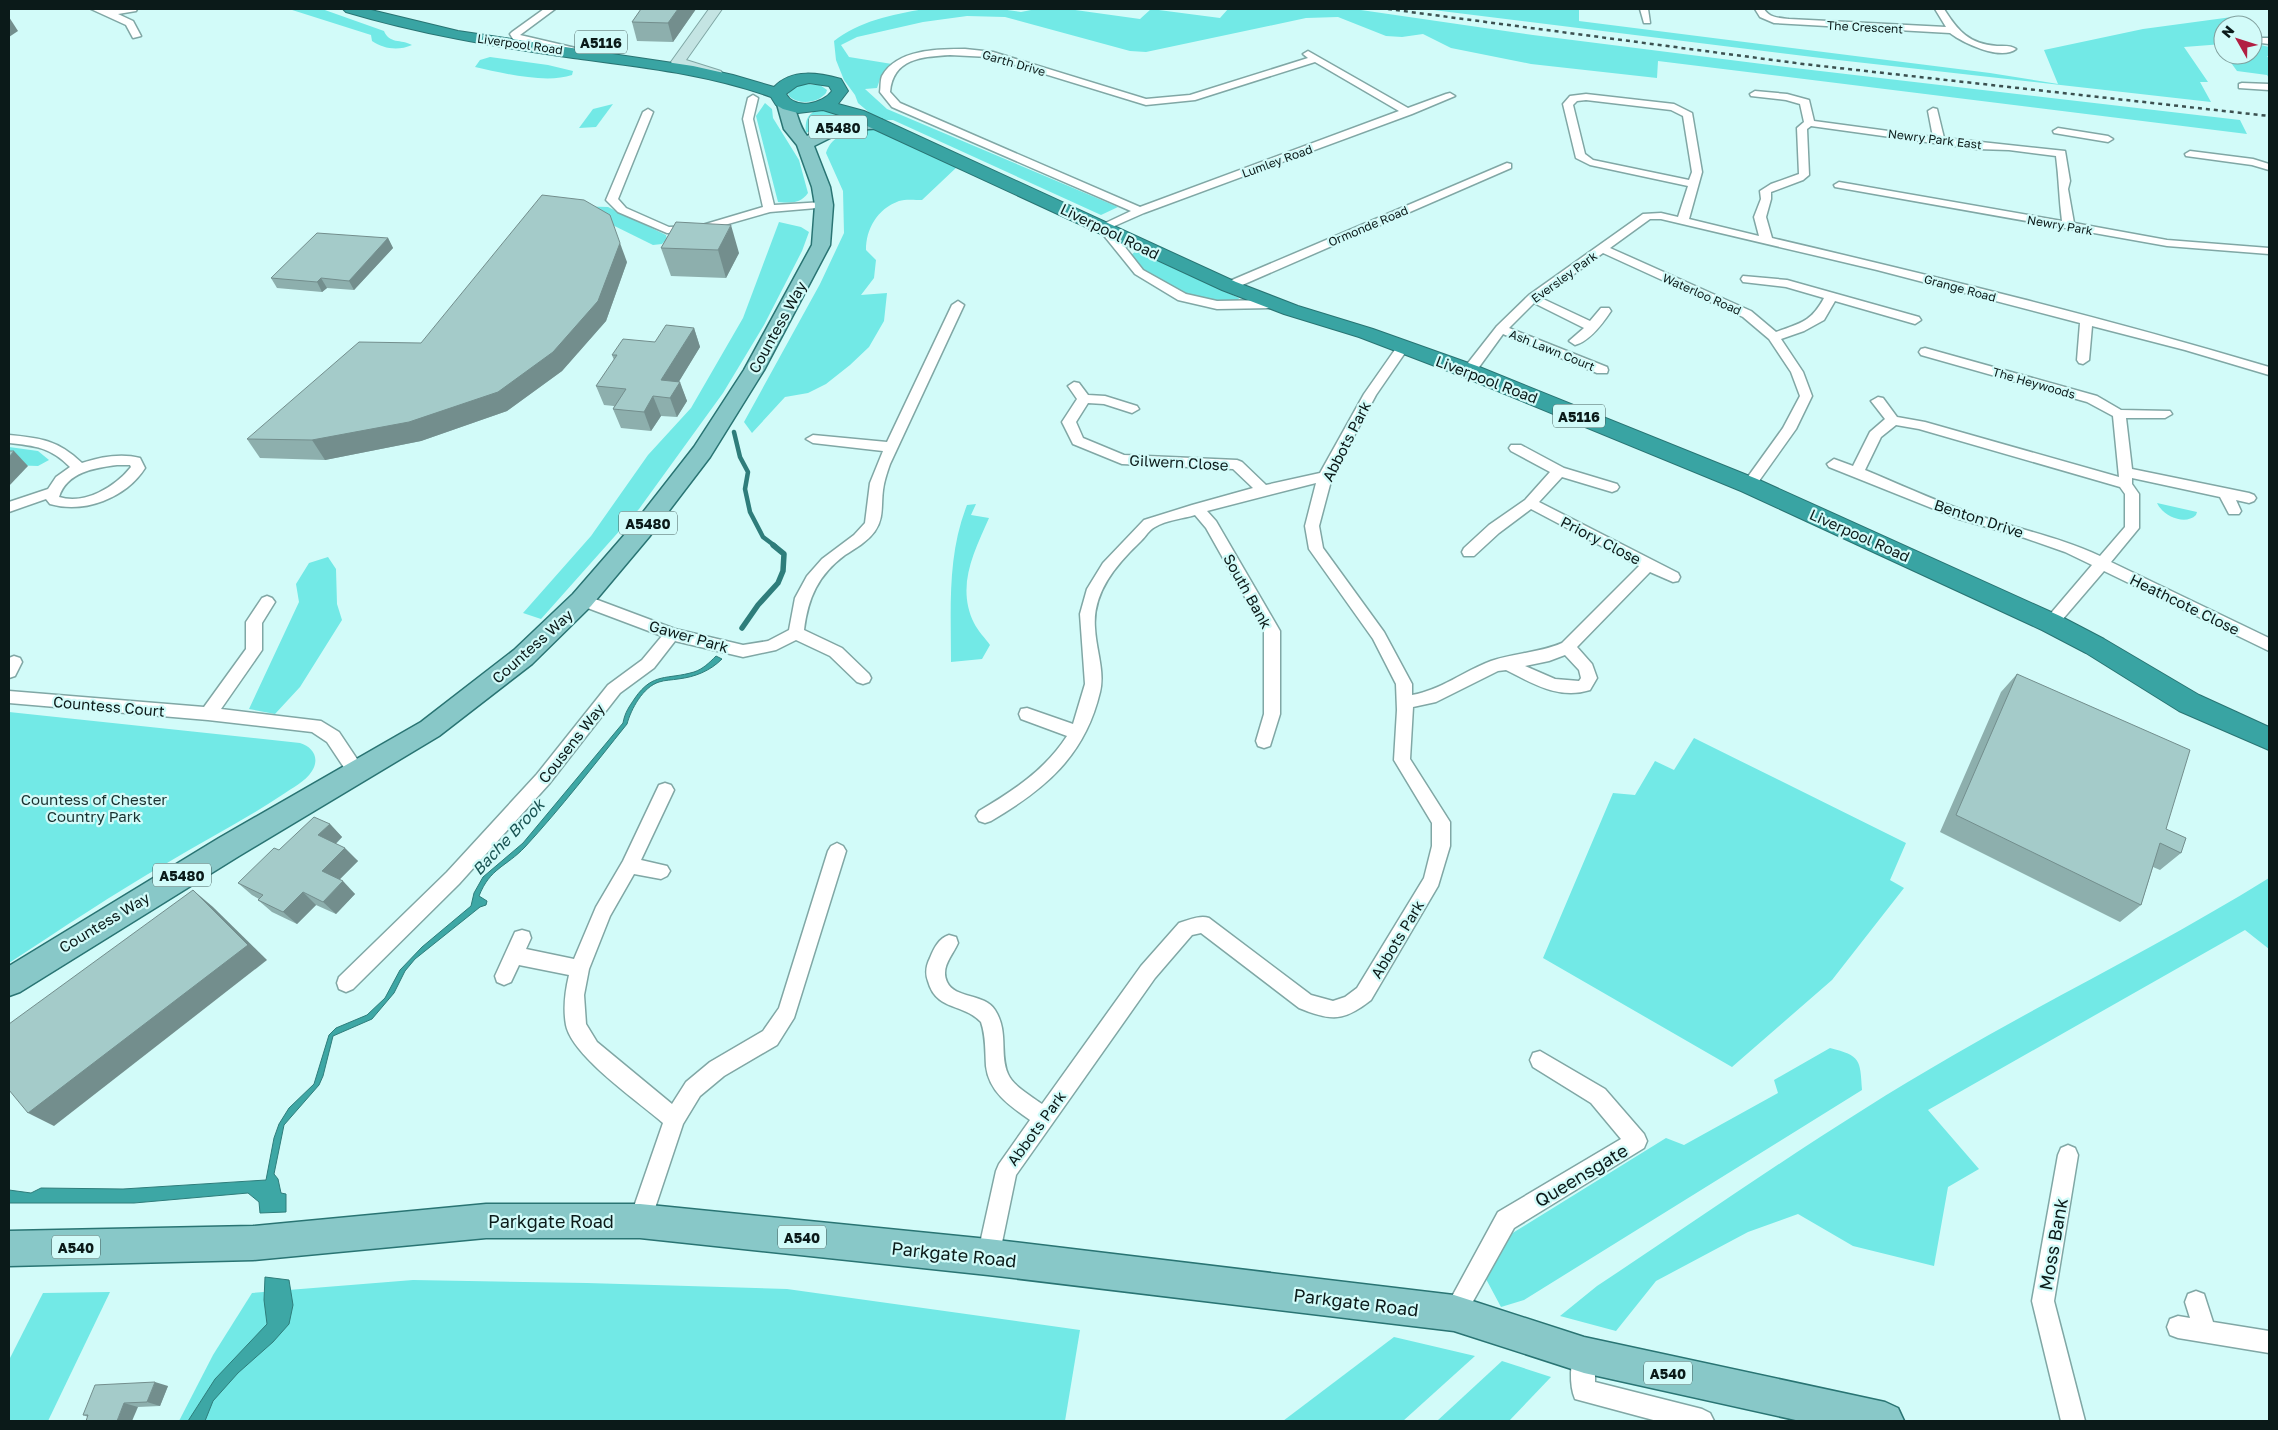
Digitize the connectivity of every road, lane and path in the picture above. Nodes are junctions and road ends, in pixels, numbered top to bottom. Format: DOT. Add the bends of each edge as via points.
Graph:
graph roads {
  1 [pos="96,9"];
  2 [pos="133,9"];
  3 [pos="138,9"];
  4 [pos="351,9"];
  5 [pos="550,9"];
  6 [pos="715,9"];
  7 [pos="1644,9"];
  8 [pos="1760,9"];
  9 [pos="1940,9"];
  10 [pos="108,13"];
  11 [pos="426,13"];
  12 [pos="1647,21"];
  13 [pos="472,22"];
  14 [pos="130,23"];
  15 [pos="500,27"];
  16 [pos="519,30"];
  17 [pos="1952,30"];
  18 [pos="136,36"];
  19 [pos="2011,49"];
  20 [pos="587,54"];
  21 [pos="683,54"];
  22 [pos="1312,56"];
  23 [pos="716,74"];
  24 [pos="792,82"];
  25 [pos="2265,85"];
  26 [pos="2242,86"];
  27 [pos="838,94"];
  28 [pos="1755,94"];
  29 [pos="1450,96"];
  30 [pos="753,98"];
  31 [pos="781,99"];
  32 [pos="815,106"];
  33 [pos="1933,110"];
  34 [pos="648,112"];
  35 [pos="1408,112"];
  36 [pos="867,119"];
  37 [pos="1809,123"];
  38 [pos="792,129"];
  39 [pos="2108,139"];
  40 [pos="1939,140"];
  41 [pos="805,144"];
  42 [pos="2061,153"];
  43 [pos="2190,154"];
  44 [pos="2211,158"];
  45 [pos="1507,166"];
  46 [pos="2269,167"];
  47 [pos="2218,169"];
  48 [pos="1695,184"];
  49 [pos="1839,185"];
  50 [pos="824,205"];
  51 [pos="769,209"];
  52 [pos="1140,211"];
  53 [pos="1647,216"];
  54 [pos="1683,220"];
  55 [pos="1103,227"];
  56 [pos="2069,227"];
  57 [pos="1766,239"];
  58 [pos="1603,249"];
  59 [pos="2269,251"];
  60 [pos="1747,279"];
  61 [pos="1230,286"];
  62 [pos="1831,296"];
  63 [pos="1532,298"];
  64 [pos="1274,304"];
  65 [pos="958,305"];
  66 [pos="1605,311"];
  67 [pos="1915,320"];
  68 [pos="2086,321"];
  69 [pos="1592,327"];
  70 [pos="1501,329"];
  71 [pos="1774,337"];
  72 [pos="1575,341"];
  73 [pos="1403,348"];
  74 [pos="1925,352"];
  75 [pos="1947,358"];
  76 [pos="2083,360"];
  77 [pos="1602,370"];
  78 [pos="1469,371"];
  79 [pos="2269,371"];
  80 [pos="1942,372"];
  81 [pos="1074,386"];
  82 [pos="1084,399"];
  83 [pos="1878,401"];
  84 [pos="1132,409"];
  85 [pos="2119,414"];
  86 [pos="2165,414"];
  87 [pos="1893,420"];
  88 [pos="813,438"];
  89 [pos="9,439"];
  90 [pos="891,446"];
  91 [pos="1516,448"];
  92 [pos="1834,464"];
  93 [pos="79,468"];
  94 [pos="1559,471"];
  95 [pos="1857,472"];
  96 [pos="1325,477"];
  97 [pos="2125,478"];
  98 [pos="1749,485"];
  99 [pos="1612,487"];
  100 [pos="1263,490"];
  101 [pos="52,492"];
  102 [pos="2226,494"];
  103 [pos="2250,498"];
  104 [pos="1530,503"];
  105 [pos="9,507"];
  106 [pos="1197,508"];
  107 [pos="2234,511"];
  108 [pos="1469,552"];
  109 [pos="2100,563"];
  110 [pos="1648,564"];
  111 [pos="1673,576"];
  112 [pos="582,600"];
  113 [pos="267,602"];
  114 [pos="2051,623"];
  115 [pos="796,633"];
  116 [pos="672,634"];
  117 [pos="2269,645"];
  118 [pos="1568,647"];
  119 [pos="1506,663"];
  120 [pos="863,678"];
  121 [pos="9,697"];
  122 [pos="1405,702"];
  123 [pos="208,714"];
  124 [pos="1027,714"];
  125 [pos="1078,733"];
  126 [pos="2269,739"];
  127 [pos="1264,742"];
  128 [pos="357,774"];
  129 [pos="665,790"];
  130 [pos="985,816"];
  131 [pos="837,851"];
  132 [pos="629,866"];
  133 [pos="661,871"];
  134 [pos="949,943"];
  135 [pos="580,969"];
  136 [pos="504,976"];
  137 [pos="9,982"];
  138 [pos="346,983"];
  139 [pos="1540,1060"];
  140 [pos="674,1118"];
  141 [pos="1044,1118"];
  142 [pos="2068,1154"];
  143 [pos="640,1221"];
  144 [pos="9,1249"];
  145 [pos="988,1257"];
  146 [pos="2196,1302"];
  147 [pos="1454,1313"];
  148 [pos="2178,1327"];
  149 [pos="2205,1332"];
  150 [pos="2269,1342"];
  151 [pos="1584,1355"];
  152 [pos="1702,1421"];
  153 [pos="1885,1421"];
  154 [pos="2073,1421"];
  1 -- 10 [label="street"];
  2 -- 10 [label="street"];
  3 -- 14 [label="street"];
  4 -- 20 [label="highway, Liverpool Road / A5116" via="438,32"];
  5 -- 16 [label="street"];
  6 -- 21 [label="street"];
  7 -- 12 [label="street"];
  8 -- 17 [label="street, The Crescent" via="1763,15 1774,20 1789,22"];
  9 -- 17 [label="street"];
  10 -- 14 [label="street"];
  11 -- 13 [label="highway, Liverpool Road"];
  14 -- 18 [label="street"];
  15 -- 16 [label="highway, Liverpool Road / A5116"];
  16 -- 20 [label="street" via="515,34 520,39"];
  16 -- 21 [label="highway, Liverpool Road / A5116"];
  17 -- 19 [label="street" via="1968,43 1983,48"];
  20 -- 23 [label="highway, Liverpool Road / A5116"];
  21 -- 23 [label="street" via="678,62"];
  21 -- 24 [label="highway, Liverpool Road / A5116"];
  22 -- 35 [label="street, Garth Drive"];
  22 -- 52 [label="street, Garth Drive" via="1192,98 1169,102 1146,102 1122,96 990,54 969,51 918,56 896,66 886,78 886,92 896,105"];
  23 -- 31 [label="highway, Liverpool Road / A5116"];
  24 -- 27 [label="highway, A5116" via="809,78 829,80 838,86"];
  24 -- 31 [label="highway" via="781,88"];
  25 -- 26 [label="street"];
  27 -- 32 [label="highway"];
  27 -- 36 [label="highway, Liverpool Road / A5116"];
  28 -- 37 [label="street" via="1805,102"];
  29 -- 35 [label="street, Lumley Road"];
  30 -- 51 [label="street" via="748,119"];
  31 -- 32 [label="highway, A5116"];
  31 -- 38 [label="main road, Countess Way / A5480"];
  32 -- 36 [label="highway, Liverpool Road / A5116"];
  32 -- 38 [label="main road, A5480"];
  33 -- 40 [label="street"];
  34 -- 51 [label="street" via="612,200 622,210 667,230 700,229"];
  35 -- 52 [label="street, Lumley Road"];
  36 -- 41 [label="main road, A5480" via="828,130"];
  36 -- 55 [label="highway, Liverpool Road / A5116"];
  37 -- 40 [label="street, Newry Park East"];
  37 -- 57 [label="street" via="1802,128 1804,175 1797,180 1772,185 1765,191 1760,217"];
  38 -- 41 [label="main road, Countess Way / A5480"];
  39 -- 42 [label="street" via="2057,128"];
  40 -- 42 [label="street, Newry Park East"];
  41 -- 50 [label="main road, Countess Way / A5480"];
  42 -- 56 [label="street"];
  43 -- 44 [label="street"];
  44 -- 46 [label="street"];
  44 -- 47 [label="street"];
  45 -- 61 [label="street, Ormonde Road"];
  48 -- 48 [label="street" via="1697,172 1688,115 1683,110 1586,97 1574,98 1568,104 1580,156 1590,162"];
  48 -- 54 [label="street"];
  49 -- 56 [label="street, Newry Park" via="1853,183"];
  50 -- 51 [label="street"];
  50 -- 112 [label="main road, Countess Way / A5480" via="821,245 754,370 702,452"];
  52 -- 55 [label="street, Lumley Road"];
  53 -- 54 [label="street, Grange Road"];
  53 -- 58 [label="street, Eversley Park"];
  54 -- 57 [label="street, Grange Road"];
  55 -- 61 [label="highway, Liverpool Road / A5116"];
  55 -- 64 [label="street" via="1138,272 1182,297 1217,305"];
  56 -- 59 [label="street, Newry Park" via="2167,243"];
  57 -- 68 [label="street, Grange Road"];
  58 -- 63 [label="street, Eversley Park"];
  58 -- 71 [label="street, Waterloo Road" via="1747,314"];
  60 -- 62 [label="street" via="1787,284"];
  61 -- 64 [label="highway, Liverpool Road / A5116"];
  62 -- 67 [label="street"];
  62 -- 71 [label="street" via="1820,318"];
  63 -- 69 [label="street"];
  63 -- 70 [label="street, Eversley Park"];
  64 -- 73 [label="highway, Liverpool Road / A5116" via="1366,332"];
  65 -- 90 [label="street"];
  66 -- 69 [label="street"];
  68 -- 76 [label="street"];
  68 -- 79 [label="street, Grange Road"];
  69 -- 72 [label="street"];
  70 -- 77 [label="street, Ash Lawn Court"];
  70 -- 78 [label="street, Eversley Park"];
  71 -- 98 [label="street, Waterloo Road" via="1797,372 1806,396 1789,429"];
  73 -- 78 [label="highway, Liverpool Road / A5116"];
  73 -- 96 [label="street, Abbots Park" via="1370,394"];
  74 -- 75 [label="street, The Heywoods"];
  75 -- 80 [label="street"];
  75 -- 85 [label="street, The Heywoods" via="2092,399"];
  78 -- 98 [label="highway, Liverpool Road / A5116"];
  81 -- 82 [label="street"];
  82 -- 84 [label="street" via="1105,400"];
  82 -- 100 [label="street, Gilwern Close" via="1068,422 1078,441 1122,459 1237,465"];
  83 -- 87 [label="street"];
  85 -- 86 [label="street, The Heywoods"];
  85 -- 97 [label="street"];
  87 -- 95 [label="street" via="1875,435"];
  87 -- 97 [label="street" via="1920,424"];
  88 -- 90 [label="street"];
  89 -- 93 [label="street" via="49,444"];
  90 -- 115 [label="street" via="876,490 876,512 871,526 857,542 837,554 813,576 799,609"];
  91 -- 94 [label="street"];
  92 -- 95 [label="street, Benton Drive"];
  93 -- 101 [label="street" via="58,483"];
  93 -- 101 [label="street" via="116,460 135,461 138,468 108,492 82,502 55,501"];
  94 -- 99 [label="street"];
  94 -- 104 [label="street"];
  95 -- 109 [label="street, Benton Drive" via="1964,516 2053,542"];
  96 -- 100 [label="street"];
  96 -- 122 [label="street, Abbots Park" via="1312,526 1316,549 1379,636 1404,684"];
  97 -- 102 [label="street"];
  97 -- 109 [label="street" via="2132,494 2132,528"];
  98 -- 114 [label="highway, Liverpool Road / A5116"];
  100 -- 106 [label="street"];
  101 -- 105 [label="street"];
  102 -- 103 [label="street"];
  102 -- 107 [label="street"];
  104 -- 108 [label="street"];
  104 -- 110 [label="street, Priory Close"];
  106 -- 125 [label="street" via="1149,524 1114,557 1092,593 1087,626 1093,690"];
  106 -- 127 [label="street, South Bank" via="1211,525 1272,631 1272,714"];
  109 -- 114 [label="street"];
  109 -- 117 [label="street, Heathcote Close"];
  110 -- 111 [label="street, Priory Close"];
  110 -- 118 [label="street"];
  112 -- 116 [label="street, Gawer Park"];
  112 -- 128 [label="main road, Countess Way / A5480" via="481,691"];
  113 -- 123 [label="street" via="254,622 254,650"];
  114 -- 126 [label="highway, Liverpool Road / A5116" via="2189,703"];
  115 -- 116 [label="street, Gawer Park" via="771,646 743,652"];
  115 -- 120 [label="street" via="836,652"];
  116 -- 138 [label="street, Cousens Way" via="648,664 614,689 543,779 453,878"];
  118 -- 119 [label="street"];
  118 -- 119 [label="street" via="1586,668 1589,678 1584,686 1572,689 1556,686"];
  119 -- 122 [label="street" via="1430,698"];
  121 -- 123 [label="street, Countess Court"];
  122 -- 141 [label="street, Abbots Park" via="1402,760 1441,822 1441,846 1432,880 1364,994 1351,1004 1333,1010 1306,1002 1203,924 1186,929 1148,972"];
  123 -- 128 [label="street, Countess Court" via="315,726 333,737"];
  124 -- 125 [label="street"];
  125 -- 130 [label="street" via="1054,768 1019,796"];
  128 -- 137 [label="main road, Countess Way / A5480" via="229,847"];
  129 -- 132 [label="street"];
  131 -- 140 [label="street" via="788,1012 780,1026 770,1038 717,1069 693,1089"];
  132 -- 133 [label="street"];
  132 -- 135 [label="street" via="602,913"];
  134 -- 141 [label="street" via="935,969 940,990 988,1015 993,1028 999,1079 1011,1093"];
  135 -- 136 [label="street" via="518,947"];
  135 -- 140 [label="street" via="574,995 576,1026 590,1049"];
  139 -- 147 [label="street, Queensgate" via="1598,1096 1637,1142 1506,1220"];
  140 -- 143 [label="street"];
  141 -- 145 [label="street, Abbots Park" via="1006,1171"];
  142 -- 154 [label="street, Moss Bank" via="2043,1301"];
  143 -- 144 [label="main road, Parkgate Road / A540" via="486,1221 253,1242"];
  143 -- 145 [label="main road, Parkgate Road / A540"];
  145 -- 147 [label="main road, Parkgate Road / A540"];
  146 -- 149 [label="street"];
  147 -- 151 [label="main road, Parkgate Road / A540"];
  148 -- 149 [label="street"];
  149 -- 150 [label="street"];
  151 -- 152 [label="street" via="1583,1391"];
  151 -- 153 [label="main road, Parkgate Road / A540"];
}
